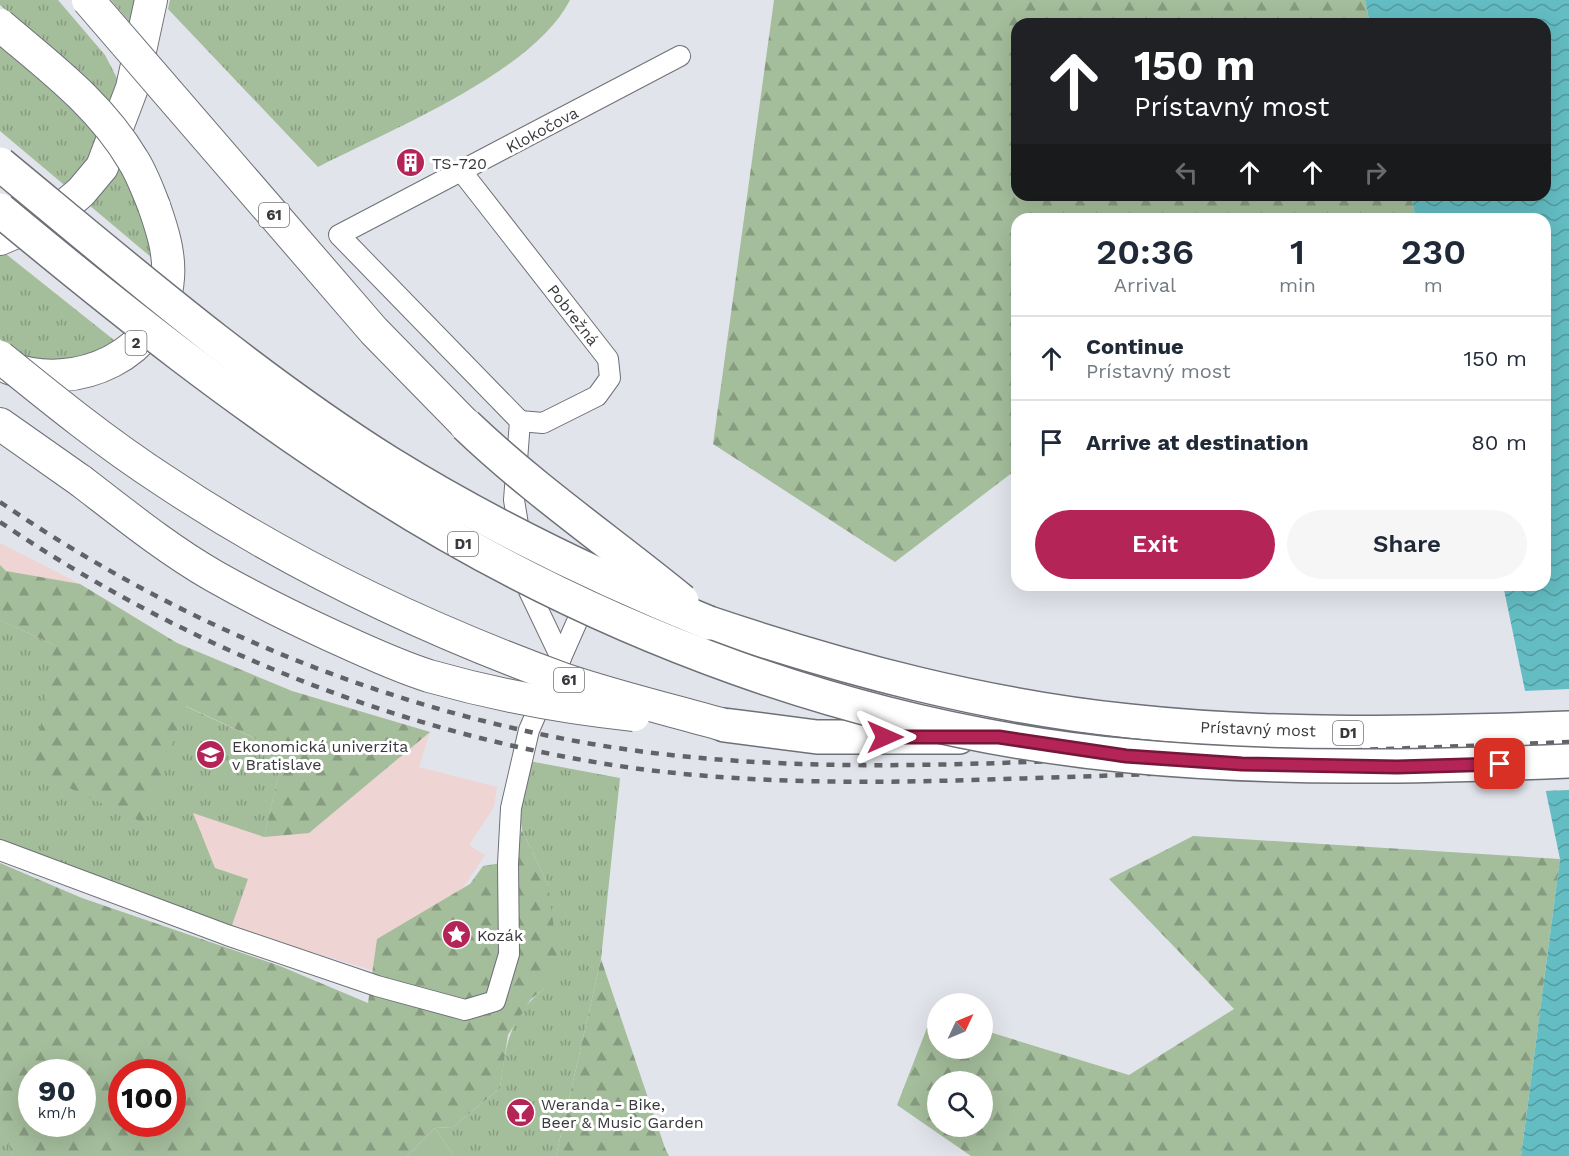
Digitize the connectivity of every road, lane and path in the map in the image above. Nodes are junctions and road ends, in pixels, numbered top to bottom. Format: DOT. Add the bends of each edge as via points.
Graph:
graph roads {
  1 [pos="88,0"];
  2 [pos="151,0"];
  3 [pos="0,25"];
  4 [pos="680,56"];
  5 [pos="0,164"];
  6 [pos="462,172"];
  7 [pos="0,210"];
  8 [pos="0,239"];
  9 [pos="0,357"];
  10 [pos="0,365"];
  11 [pos="520,421"];
  12 [pos="0,424"];
  13 [pos="466,425"];
  14 [pos="583,608"];
  15 [pos="710,623"];
  16 [pos="561,658"];
  17 [pos="724,725"];
  18 [pos="1569,728"];
  19 [pos="999,737"];
  20 [pos="1569,762"];
  21 [pos="0,850"];
  1 -- 13 [label="main road, 61, bridge" via="374,331"];
  2 -- 8 [label="main road" via="132,88 102,166 54,216"];
  3 -- 10 [label="main road, 2, bridge" via="100,114 135,161 166,243 168,279 159,311 132,348 100,368 67,377 43,378"];
  4 -- 6 [label="street, Klokočova"];
  5 -- 15 [label="highway, D1, bridge" via="287,393 388,462 477,515 564,560"];
  6 -- 11 [label="street, Pobrežná" via="608,359 609,378 597,396 543,423"];
  6 -- 11 [label="street, Klokočova" via="339,235"];
  7 -- 19 [label="highway, D1, bridge" via="184,358 278,426 373,490 501,564 619,622 696,653 854,705"];
  9 -- 17 [label="main road, 61, bridge" via="74,417 162,480 249,534 337,581 565,679"];
  11 -- 16 [label="street" via="514,500 529,591"];
  12 -- 17 [label="main road, bridge" via="156,539 213,575 375,656 427,675 548,704"];
  13 -- 15 [label="highway, bridge" via="543,494"];
  14 -- 16 [label="street"];
  15 -- 18 [label="highway, Prístavný most / D1" via="801,654 955,694 1128,721 1208,728 1390,734"];
  16 -- 21 [label="street" via="529,730 512,808 509,954 495,1001 465,1010 377,986"];
  17 -- 19 [label="highway, 61, bridge" via="817,737"];
  19 -- 20 [label="highway, D1, bridge" via="1126,756 1277,765 1397,767"];
}
